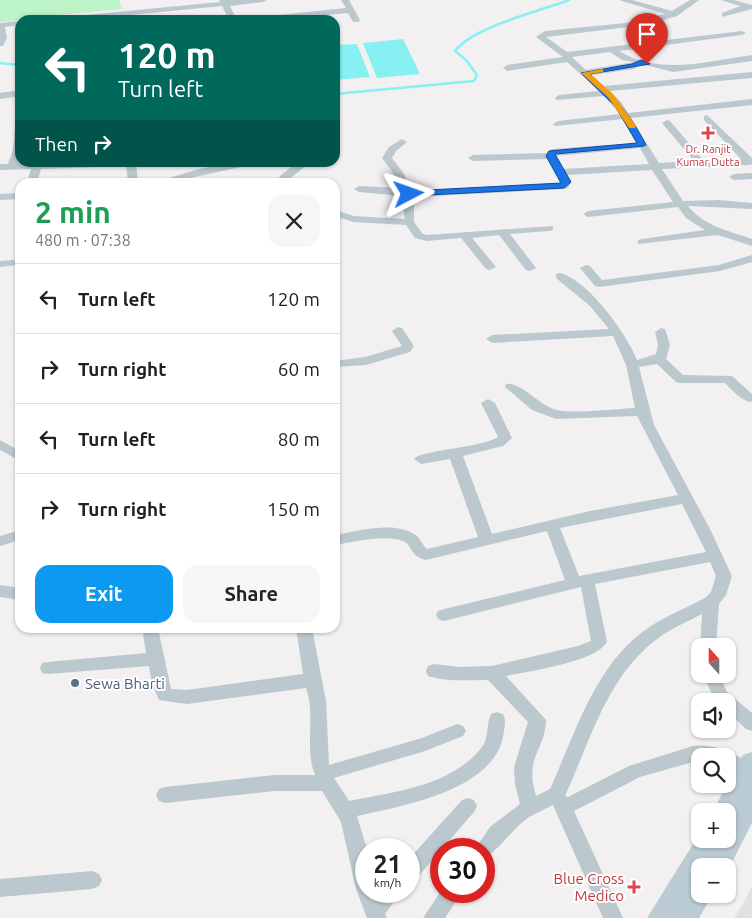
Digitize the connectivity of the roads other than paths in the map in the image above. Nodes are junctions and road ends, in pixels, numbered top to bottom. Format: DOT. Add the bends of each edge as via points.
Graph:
graph roads {
  1 [pos="263,0"];
  2 [pos="346,0"];
  3 [pos="623,0"];
  4 [pos="695,0"];
  5 [pos="725,0"];
  6 [pos="224,2"];
  7 [pos="184,4"];
  8 [pos="750,6"];
  9 [pos="350,10"];
  10 [pos="132,13"];
  11 [pos="674,14"];
  12 [pos="110,15"];
  13 [pos="230,15"];
  14 [pos="300,15"];
  15 [pos="725,15"];
  16 [pos="356,20"];
  17 [pos="15,24"];
  18 [pos="0,25"];
  19 [pos="742,33"];
  20 [pos="0,44"];
  21 [pos="611,49"];
  22 [pos="567,57"];
  23 [pos="752,58"];
  24 [pos="641,62"];
  25 [pos="700,67"];
  26 [pos="507,68"];
  27 [pos="584,73"];
  28 [pos="752,75"];
  29 [pos="713,79"];
  30 [pos="605,91"];
  31 [pos="15,94"];
  32 [pos="0,96"];
  33 [pos="559,98"];
  34 [pos="752,102"];
  35 [pos="627,117"];
  36 [pos="707,118"];
  37 [pos="667,123"];
  38 [pos="558,124"];
  39 [pos="402,142"];
  40 [pos="642,145"];
  41 [pos="591,148"];
  42 [pos="550,156"];
  43 [pos="15,158"];
  44 [pos="473,158"];
  45 [pos="751,162"];
  46 [pos="702,165"];
  47 [pos="12,166"];
  48 [pos="0,167"];
  49 [pos="229,167"];
  50 [pos="294,167"];
  51 [pos="656,167"];
  52 [pos="602,169"];
  53 [pos="560,172"];
  54 [pos="752,176"];
  55 [pos="176,178"];
  56 [pos="285,178"];
  57 [pos="734,178"];
  58 [pos="359,189"];
  59 [pos="407,193"];
  60 [pos="15,196"];
  61 [pos="0,197"];
  62 [pos="679,204"];
  63 [pos="752,206"];
  64 [pos="588,214"];
  65 [pos="340,216"];
  66 [pos="409,222"];
  67 [pos="549,228"];
  68 [pos="716,232"];
  69 [pos="503,233"];
  70 [pos="465,236"];
  71 [pos="642,242"];
  72 [pos="752,243"];
  73 [pos="752,258"];
  74 [pos="13,263"];
  75 [pos="0,264"];
  76 [pos="490,267"];
  77 [pos="530,268"];
  78 [pos="586,268"];
  79 [pos="560,276"];
  80 [pos="398,331"];
  81 [pos="617,332"];
  82 [pos="661,332"];
  83 [pos="492,339"];
  84 [pos="659,359"];
  85 [pos="340,360"];
  86 [pos="632,364"];
  87 [pos="511,387"];
  88 [pos="750,399"];
  89 [pos="488,403"];
  90 [pos="642,412"];
  91 [pos="0,444"];
  92 [pos="15,454"];
  93 [pos="455,454"];
  94 [pos="421,459"];
  95 [pos="687,498"];
  96 [pos="552,526"];
  97 [pos="15,537"];
  98 [pos="340,539"];
  99 [pos="0,541"];
  100 [pos="487,541"];
  101 [pos="716,555"];
  102 [pos="580,582"];
  103 [pos="0,591"];
  104 [pos="15,593"];
  105 [pos="711,602"];
  106 [pos="444,615"];
  107 [pos="151,633"];
  108 [pos="305,633"];
  109 [pos="709,638"];
  110 [pos="154,660"];
  111 [pos="48,668"];
  112 [pos="434,671"];
  113 [pos="492,673"];
  114 [pos="313,683"];
  115 [pos="736,710"];
  116 [pos="497,718"];
  117 [pos="752,724"];
  118 [pos="457,732"];
  119 [pos="691,754"];
  120 [pos="743,764"];
  121 [pos="324,779"];
  122 [pos="165,795"];
  123 [pos="752,799"];
  124 [pos="561,801"];
  125 [pos="729,803"];
  126 [pos="468,806"];
  127 [pos="530,807"];
  128 [pos="344,810"];
  129 [pos="493,838"];
  130 [pos="355,843"];
  131 [pos="705,848"];
  132 [pos="720,858"];
  133 [pos="420,861"];
  134 [pos="92,880"];
  135 [pos="0,888"];
  136 [pos="371,903"];
  137 [pos="384,903"];
  138 [pos="444,903"];
  139 [pos="693,903"];
  140 [pos="375,915"];
  141 [pos="433,918"];
  142 [pos="613,918"];
  143 [pos="660,918"];
  144 [pos="683,918"];
  1 -- 6 [label="street"];
  2 -- 9 [label="street"];
  3 -- 11 [label="street"];
  4 -- 11 [label="street"];
  5 -- 8 [label="street"];
  6 -- 7 [label="street"];
  6 -- 13 [label="street"];
  7 -- 10 [label="street"];
  8 -- 15 [label="street"];
  9 -- 14 [label="street"];
  9 -- 16 [label="street"];
  10 -- 12 [label="street"];
  11 -- 22 [label="street" via="646,23 537,34"];
  17 -- 18 [label="street"];
  18 -- 20 [label="street" via="4,38"];
  19 -- 21 [label="street"];
  21 -- 22 [label="street"];
  21 -- 24 [label="street" via="625,58"];
  22 -- 26 [label="street"];
  22 -- 27 [label="street"];
  23 -- 25 [label="street"];
  24 -- 25 [label="street" via="665,69"];
  24 -- 27 [label="street" via="634,66"];
  25 -- 29 [label="street"];
  27 -- 30 [label="street"];
  28 -- 29 [label="street"];
  29 -- 30 [label="street"];
  30 -- 33 [label="street"];
  30 -- 35 [label="street"];
  31 -- 32 [label="street"];
  34 -- 35 [label="street"];
  35 -- 38 [label="street"];
  35 -- 40 [label="street"];
  36 -- 45 [label="street"];
  37 -- 46 [label="street"];
  39 -- 59 [label="street" via="386,158 399,174"];
  40 -- 41 [label="street"];
  40 -- 51 [label="street"];
  41 -- 42 [label="street" via="555,151"];
  41 -- 52 [label="street"];
  42 -- 44 [label="street"];
  42 -- 53 [label="street"];
  43 -- 47 [label="street"];
  45 -- 46 [label="street"];
  46 -- 51 [label="street"];
  47 -- 48 [label="street"];
  49 -- 55 [label="street"];
  50 -- 56 [label="street"];
  51 -- 52 [label="street"];
  51 -- 62 [label="street"];
  52 -- 53 [label="street"];
  53 -- 59 [label="street" via="566,182 564,186"];
  54 -- 57 [label="street"];
  58 -- 59 [label="street"];
  59 -- 66 [label="street"];
  60 -- 61 [label="street"];
  62 -- 63 [label="street"];
  62 -- 64 [label="street"];
  62 -- 68 [label="street" via="699,224"];
  65 -- 66 [label="street"];
  66 -- 70 [label="street" via="421,237"];
  67 -- 69 [label="street"];
  68 -- 71 [label="street"];
  68 -- 72 [label="street"];
  69 -- 70 [label="street"];
  69 -- 77 [label="street"];
  70 -- 76 [label="street"];
  73 -- 78 [label="street" via="720,268 599,284"];
  74 -- 75 [label="street"];
  79 -- 81 [label="street" via="587,297"];
  80 -- 85 [label="street" via="408,346 406,349 366,361"];
  81 -- 83 [label="street"];
  81 -- 86 [label="street"];
  82 -- 84 [label="street" via="664,352"];
  84 -- 86 [label="street"];
  84 -- 88 [label="street" via="680,379 728,379"];
  86 -- 90 [label="street"];
  87 -- 90 [label="street" via="537,407 556,416"];
  89 -- 93 [label="street" via="505,438 498,443"];
  90 -- 95 [label="street" via="659,451"];
  91 -- 92 [label="street"];
  93 -- 94 [label="street"];
  93 -- 100 [label="street"];
  95 -- 96 [label="street"];
  95 -- 101 [label="street"];
  96 -- 100 [label="street"];
  96 -- 102 [label="street"];
  97 -- 99 [label="street"];
  98 -- 100 [label="street" via="402,535 411,539 420,553 426,555"];
  101 -- 102 [label="street"];
  101 -- 105 [label="street" via="724,576 718,595"];
  102 -- 106 [label="street"];
  102 -- 113 [label="street" via="599,642 597,646"];
  103 -- 104 [label="street"];
  105 -- 109 [label="street"];
  105 -- 124 [label="street" via="656,632 627,656 611,677 598,699"];
  107 -- 110 [label="street"];
  108 -- 114 [label="street"];
  110 -- 111 [label="street"];
  110 -- 114 [label="street" via="162,691 170,697 304,681"];
  112 -- 113 [label="street"];
  113 -- 127 [label="street" via="537,720 522,773"];
  114 -- 121 [label="street"];
  115 -- 117 [label="street"];
  116 -- 128 [label="street" via="492,745 467,770 407,797"];
  118 -- 121 [label="street"];
  119 -- 124 [label="street" via="635,771"];
  120 -- 125 [label="main road"];
  121 -- 122 [label="street"];
  121 -- 128 [label="street"];
  123 -- 132 [label="main road"];
  124 -- 127 [label="street"];
  124 -- 142 [label="street"];
  126 -- 133 [label="street"];
  127 -- 129 [label="street"];
  128 -- 130 [label="street"];
  131 -- 143 [label="main road"];
  134 -- 135 [label="street"];
  136 -- 140 [label="street"];
  137 -- 140 [label="street"];
  138 -- 141 [label="street"];
  139 -- 144 [label="main road"];
}
